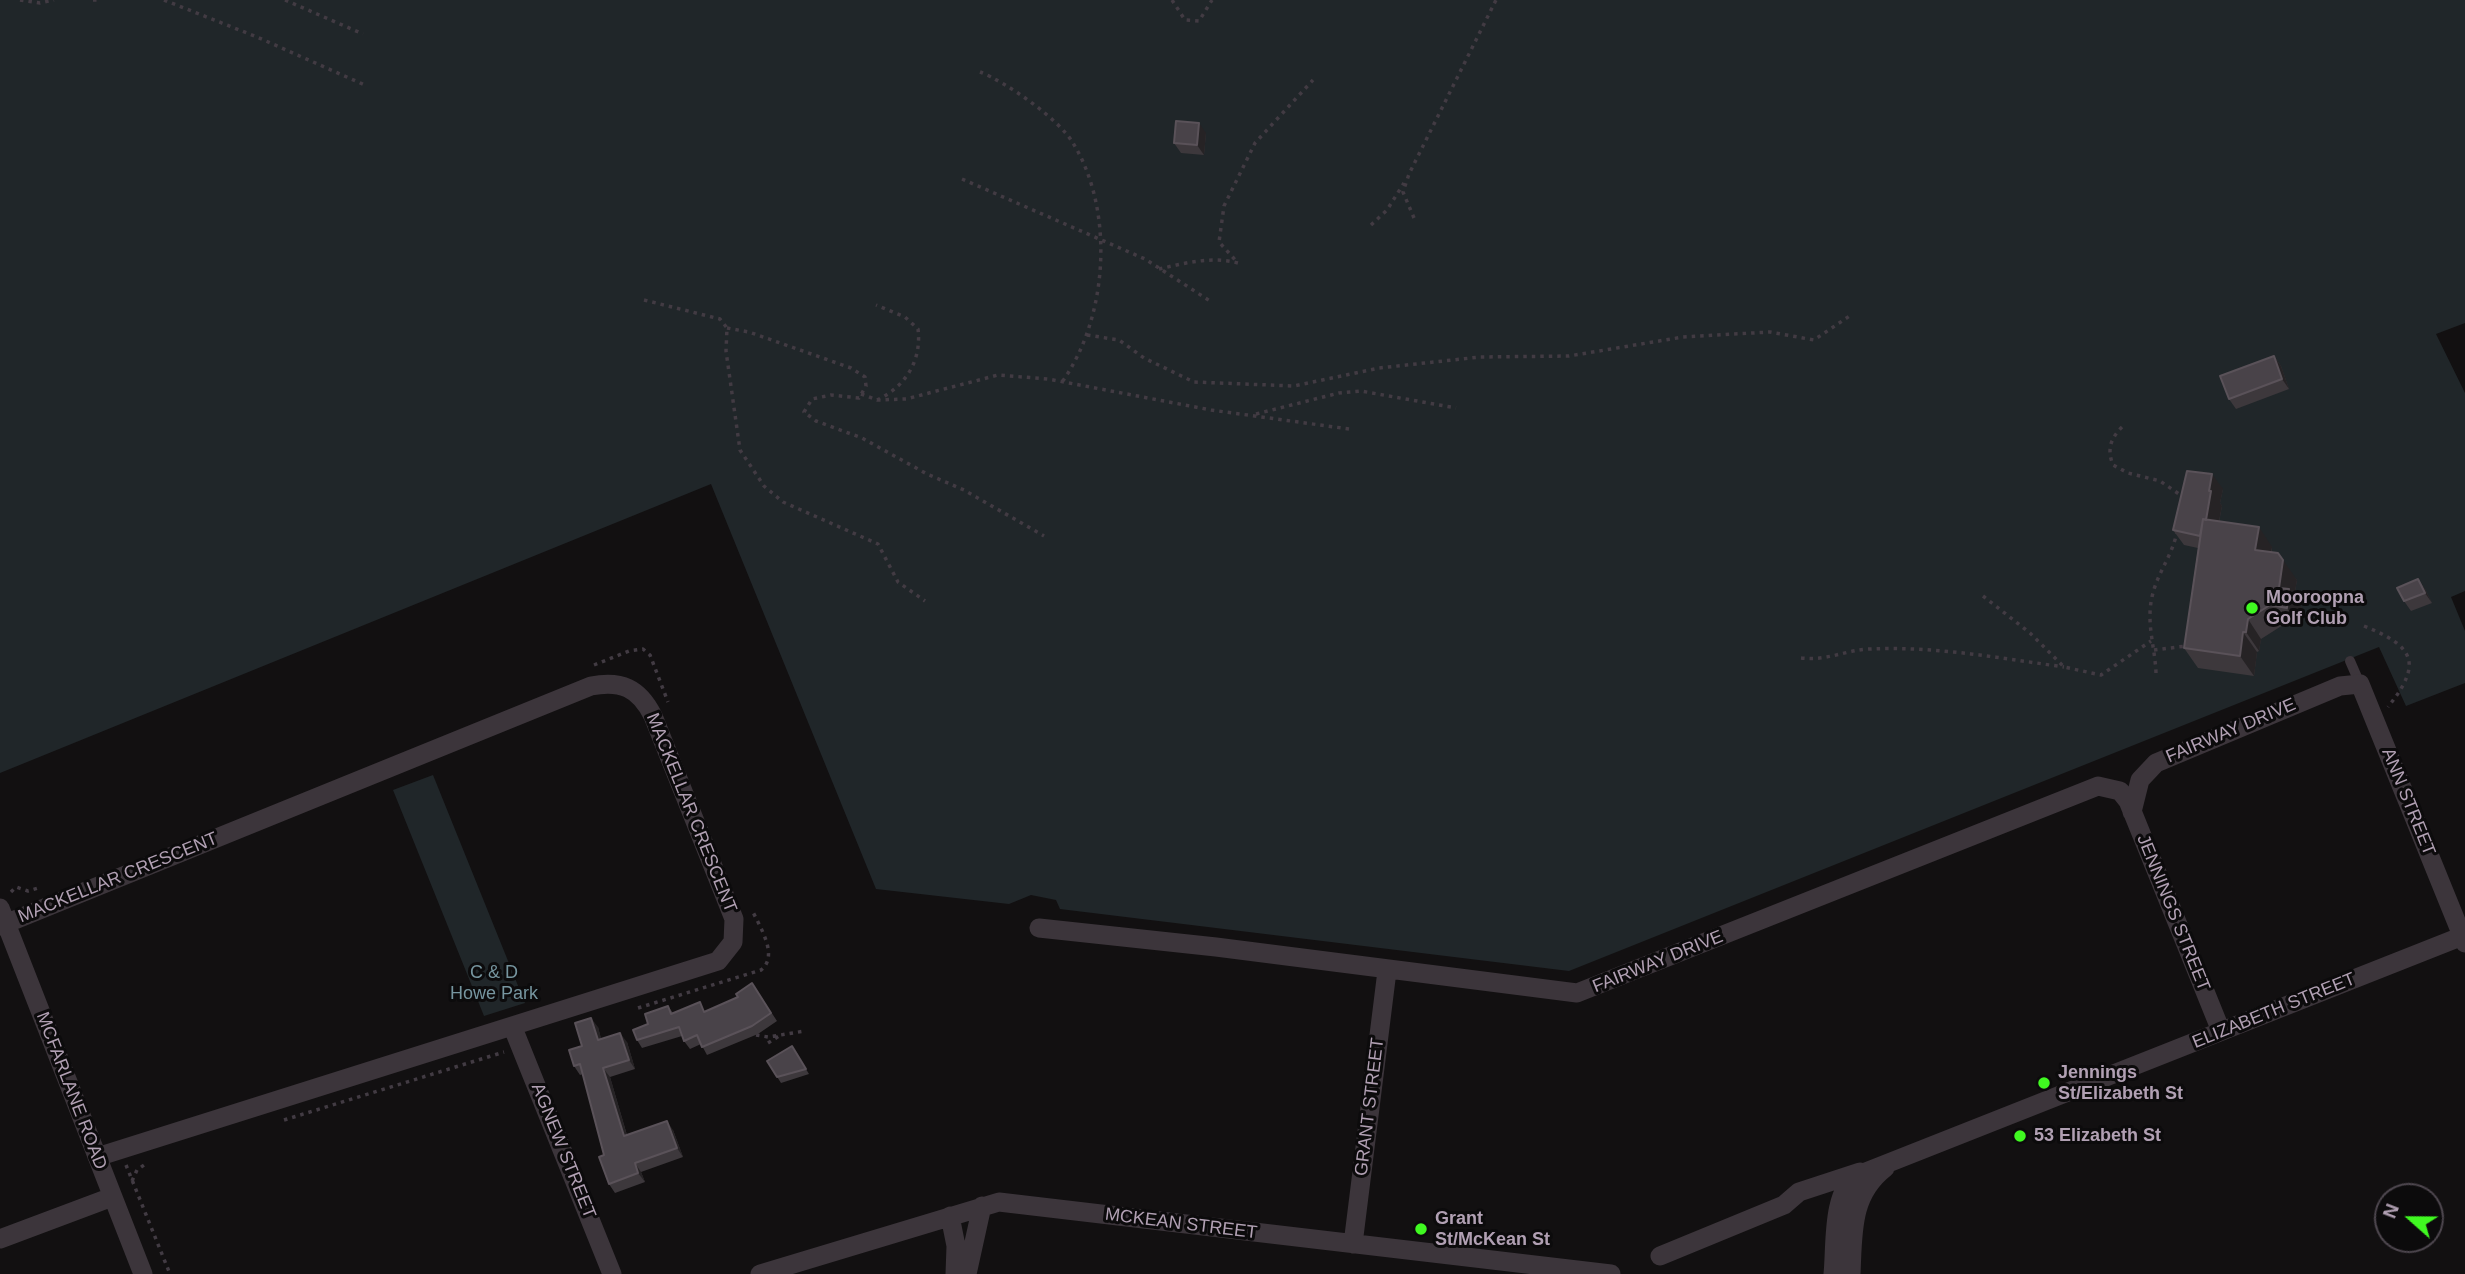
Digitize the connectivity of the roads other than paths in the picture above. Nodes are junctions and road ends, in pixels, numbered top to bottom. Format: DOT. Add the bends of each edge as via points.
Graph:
graph roads {
  1 [pos="2350,661"];
  2 [pos="2360,684"];
  3 [pos="2129,804"];
  4 [pos="4,912"];
  5 [pos="1039,928"];
  6 [pos="2464,938"];
  7 [pos="1387,971"];
  8 [pos="2221,1031"];
  9 [pos="516,1037"];
  10 [pos="97,1157"];
  11 [pos="1888,1165"];
  12 [pos="112,1196"];
  13 [pos="982,1206"];
  14 [pos="950,1216"];
  15 [pos="0,1239"];
  16 [pos="1353,1244"];
  17 [pos="1660,1256"];
  18 [pos="143,1274"];
  19 [pos="612,1274"];
  20 [pos="760,1274"];
  21 [pos="955,1274"];
  22 [pos="967,1274"];
  23 [pos="1611,1274"];
  24 [pos="1833,1274"];
  25 [pos="1851,1274"];
  1 -- 2 [label="lane, ANN STREET"];
  2 -- 3 [label="street, FAIRWAY DRIVE" via="2340,686 2152,765"];
  2 -- 6 [label="street, ANN STREET"];
  3 -- 7 [label="street, FAIRWAY DRIVE" via="2110,787 2094,787 1583,992"];
  3 -- 8 [label="street, JENNINGS STREET"];
  4 -- 9 [label="street, MACKELLAR CRESCENT" via="574,693 603,684 623,685 640,694 658,728 731,906 733,942 707,967"];
  4 -- 10 [label="street, MCFARLANE ROAD"];
  5 -- 7 [label="street, FAIRWAY DRIVE"];
  6 -- 8 [label="street, ELIZABETH STREET"];
  7 -- 16 [label="street, GRANT STREET"];
  8 -- 11 [label="street, ELIZABETH STREET"];
  9 -- 10 [label="street, MACKELLAR CRESCENT"];
  9 -- 19 [label="street, AGNEW STREET"];
  10 -- 12 [label="street, MCFARLANE ROAD"];
  11 -- 17 [label="street, ELIZABETH STREET" via="1811,1188 1784,1205"];
  11 -- 24 [label="street, ELIZABETH STREET" via="1858,1175 1847,1186 1839,1213"];
  11 -- 25 [label="street, ELIZABETH STREET" via="1868,1184 1855,1213"];
  12 -- 15 [label="street"];
  12 -- 18 [label="street, MCFARLANE ROAD"];
  13 -- 14 [label="street, MCKEAN STREET"];
  13 -- 16 [label="street, MCKEAN STREET" via="999,1202"];
  13 -- 22 [label="street"];
  14 -- 20 [label="street, MCKEAN STREET"];
  14 -- 21 [label="street"];
  16 -- 23 [label="street, MCKEAN STREET"];
}
